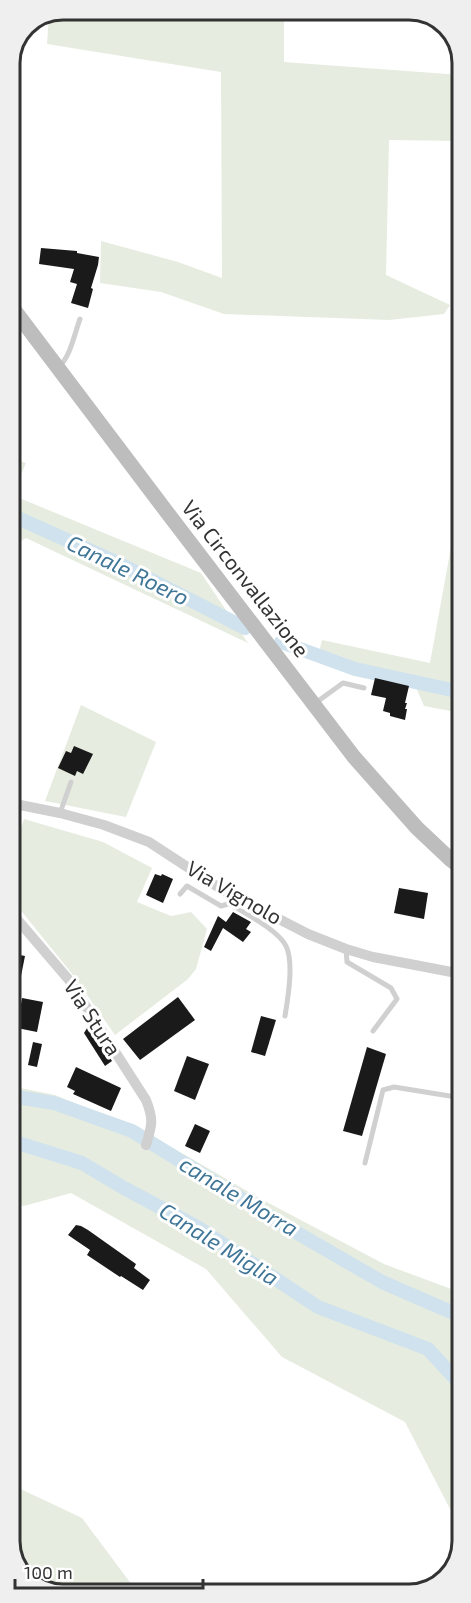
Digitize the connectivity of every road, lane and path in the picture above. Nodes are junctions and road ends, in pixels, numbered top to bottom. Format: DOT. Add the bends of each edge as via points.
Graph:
graph roads {
  1 [pos="19,316"];
  2 [pos="80,319"];
  3 [pos="59,368"];
  4 [pos="364,688"];
  5 [pos="314,704"];
  6 [pos="70,782"];
  7 [pos="19,805"];
  8 [pos="60,813"];
  9 [pos="452,861"];
  10 [pos="180,894"];
  11 [pos="232,900"];
  12 [pos="19,922"];
  13 [pos="346,949"];
  14 [pos="452,972"];
  15 [pos="285,1016"];
  16 [pos="373,1031"];
  17 [pos="452,1096"];
  18 [pos="147,1140"];
  19 [pos="365,1163"];
  1 -- 3 [label="main road, Via Circonvallazione"];
  2 -- 3 [label="lane"];
  3 -- 5 [label="main road, Via Circonvallazione"];
  4 -- 5 [label="lane" via="343,683"];
  5 -- 9 [label="main road, Via Circonvallazione" via="354,757"];
  6 -- 8 [label="lane"];
  7 -- 8 [label="street, Via Vignolo"];
  8 -- 11 [label="street, Via Vignolo" via="149,842"];
  10 -- 11 [label="lane" via="187,886 221,906"];
  11 -- 13 [label="street, Via Vignolo"];
  11 -- 15 [label="lane" via="286,945 289,990"];
  12 -- 18 [label="street, Via Stura" via="69,980 146,1100 152,1114"];
  13 -- 14 [label="street, Via Vignolo"];
  13 -- 16 [label="lane" via="346,962 391,988 397,999"];
  17 -- 19 [label="lane" via="394,1087 383,1090"];
}
